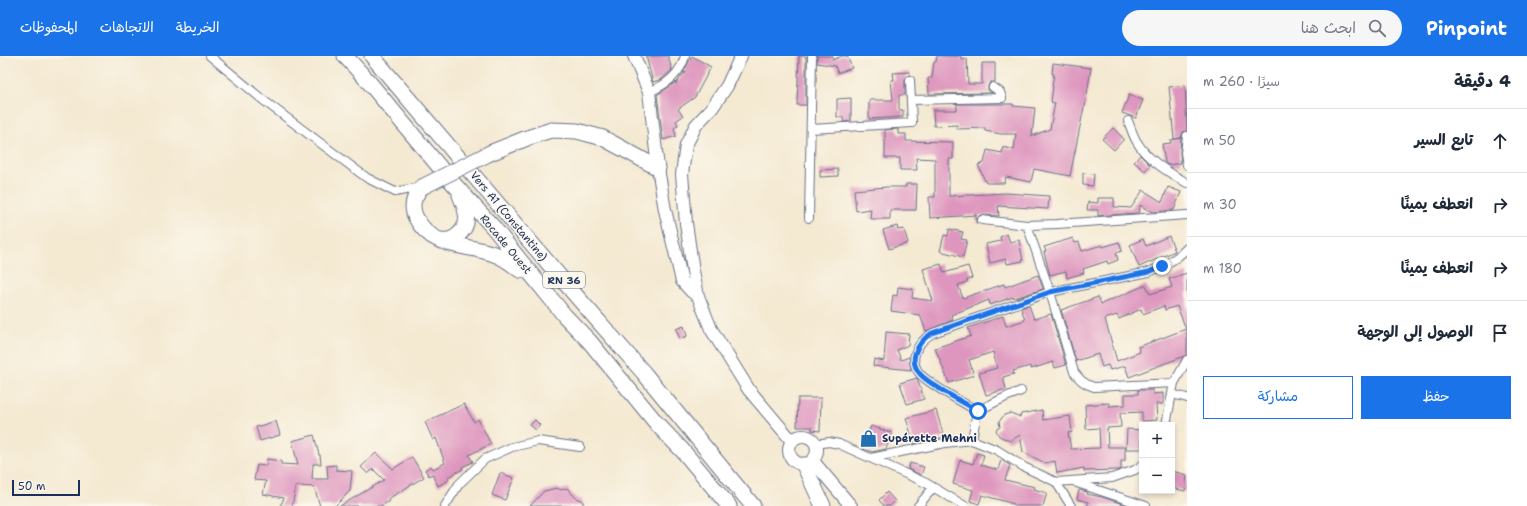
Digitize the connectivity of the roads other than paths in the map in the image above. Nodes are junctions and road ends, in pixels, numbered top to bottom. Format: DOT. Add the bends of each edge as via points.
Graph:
graph roads {
  1 [pos="210,56"];
  2 [pos="344,56"];
  3 [pos="372,56"];
  4 [pos="634,56"];
  5 [pos="685,56"];
  6 [pos="741,56"];
  7 [pos="812,56"];
  8 [pos="910,80"];
  9 [pos="993,87"];
  10 [pos="649,92"];
  11 [pos="911,100"];
  12 [pos="1128,121"];
  13 [pos="811,129"];
  14 [pos="1187,136"];
  15 [pos="1187,165"];
  16 [pos="658,168"];
  17 [pos="452,182"];
  18 [pos="1187,183"];
  19 [pos="422,187"];
  20 [pos="395,192"];
  21 [pos="408,203"];
  22 [pos="1187,215"];
  23 [pos="809,218"];
  24 [pos="982,220"];
  25 [pos="1027,225"];
  26 [pos="435,238"];
  27 [pos="1187,248"];
  28 [pos="542,286"];
  29 [pos="1050,292"];
  30 [pos="698,296"];
  31 [pos="1187,360"];
  32 [pos="1174,383"];
  33 [pos="1021,392"];
  34 [pos="1172,394"];
  35 [pos="1187,398"];
  36 [pos="978,411"];
  37 [pos="1167,422"];
  38 [pos="972,440"];
  39 [pos="792,441"];
  40 [pos="816,444"];
  41 [pos="580,448"];
  42 [pos="871,458"];
  43 [pos="808,463"];
  44 [pos="1139,467"];
  45 [pos="1056,482"];
  46 [pos="1073,482"];
  47 [pos="933,488"];
  48 [pos="445,506"];
  49 [pos="729,506"];
  50 [pos="753,506"];
  51 [pos="822,506"];
  52 [pos="851,506"];
  53 [pos="918,506"];
  54 [pos="965,506"];
  55 [pos="1071,506"];
  56 [pos="1146,506"];
  1 -- 20 [label="street" via="367,178"];
  2 -- 17 [label="highway, Rocade Ouest"];
  3 -- 50 [label="highway, Vers A1 (Constantine) / RN 36" via="644,372"];
  4 -- 10 [label="street"];
  5 -- 10 [label="street" via="672,80"];
  6 -- 30 [label="street" via="727,86 696,125 686,145 682,174 685,216"];
  7 -- 13 [label="street"];
  8 -- 11 [label="street"];
  9 -- 11 [label="street" via="1000,92 1002,98"];
  10 -- 16 [label="street"];
  11 -- 13 [label="street" via="912,123"];
  12 -- 18 [label="street" via="1144,151 1160,166"];
  13 -- 23 [label="street"];
  14 -- 15 [label="street"];
  16 -- 19 [label="highway, bridge" via="603,138 577,131 552,130 490,153"];
  16 -- 30 [label="street" via="682,281"];
  17 -- 26 [label="highway" via="465,208 467,220 464,230 449,240"];
  17 -- 28 [label="highway, Rocade Ouest"];
  19 -- 20 [label="street"];
  19 -- 21 [label="highway"];
  20 -- 21 [label="street"];
  21 -- 26 [label="highway" via="421,226"];
  22 -- 25 [label="street"];
  24 -- 25 [label="street"];
  25 -- 29 [label="street"];
  26 -- 28 [label="highway" via="444,243 482,250 504,258"];
  27 -- 29 [label="street" via="1175,259 1149,272"];
  28 -- 49 [label="highway, Rocade Ouest"];
  29 -- 32 [label="street" via="1074,372 1085,384 1094,387"];
  29 -- 36 [label="street" via="932,333 920,343 914,356 914,363 920,374"];
  30 -- 39 [label="street" via="711,329 729,360 749,390"];
  31 -- 32 [label="street"];
  32 -- 34 [label="street"];
  33 -- 36 [label="street"];
  34 -- 35 [label="street"];
  34 -- 37 [label="street"];
  36 -- 38 [label="street"];
  38 -- 42 [label="street"];
  38 -- 45 [label="street" via="997,450 1024,467"];
  39 -- 40 [label="street" via="805,436"];
  39 -- 43 [label="street" via="789,449 791,459 795,462"];
  40 -- 42 [label="street" via="834,442"];
  40 -- 43 [label="street" via="817,453"];
  41 -- 48 [label="street" via="538,441 512,447 485,459 459,484"];
  42 -- 47 [label="street"];
  43 -- 51 [label="highway"];
  43 -- 52 [label="street"];
  44 -- 46 [label="street" via="1112,478"];
  45 -- 46 [label="street"];
  45 -- 55 [label="street"];
  46 -- 56 [label="street"];
  47 -- 53 [label="street"];
  47 -- 54 [label="street"];
}
